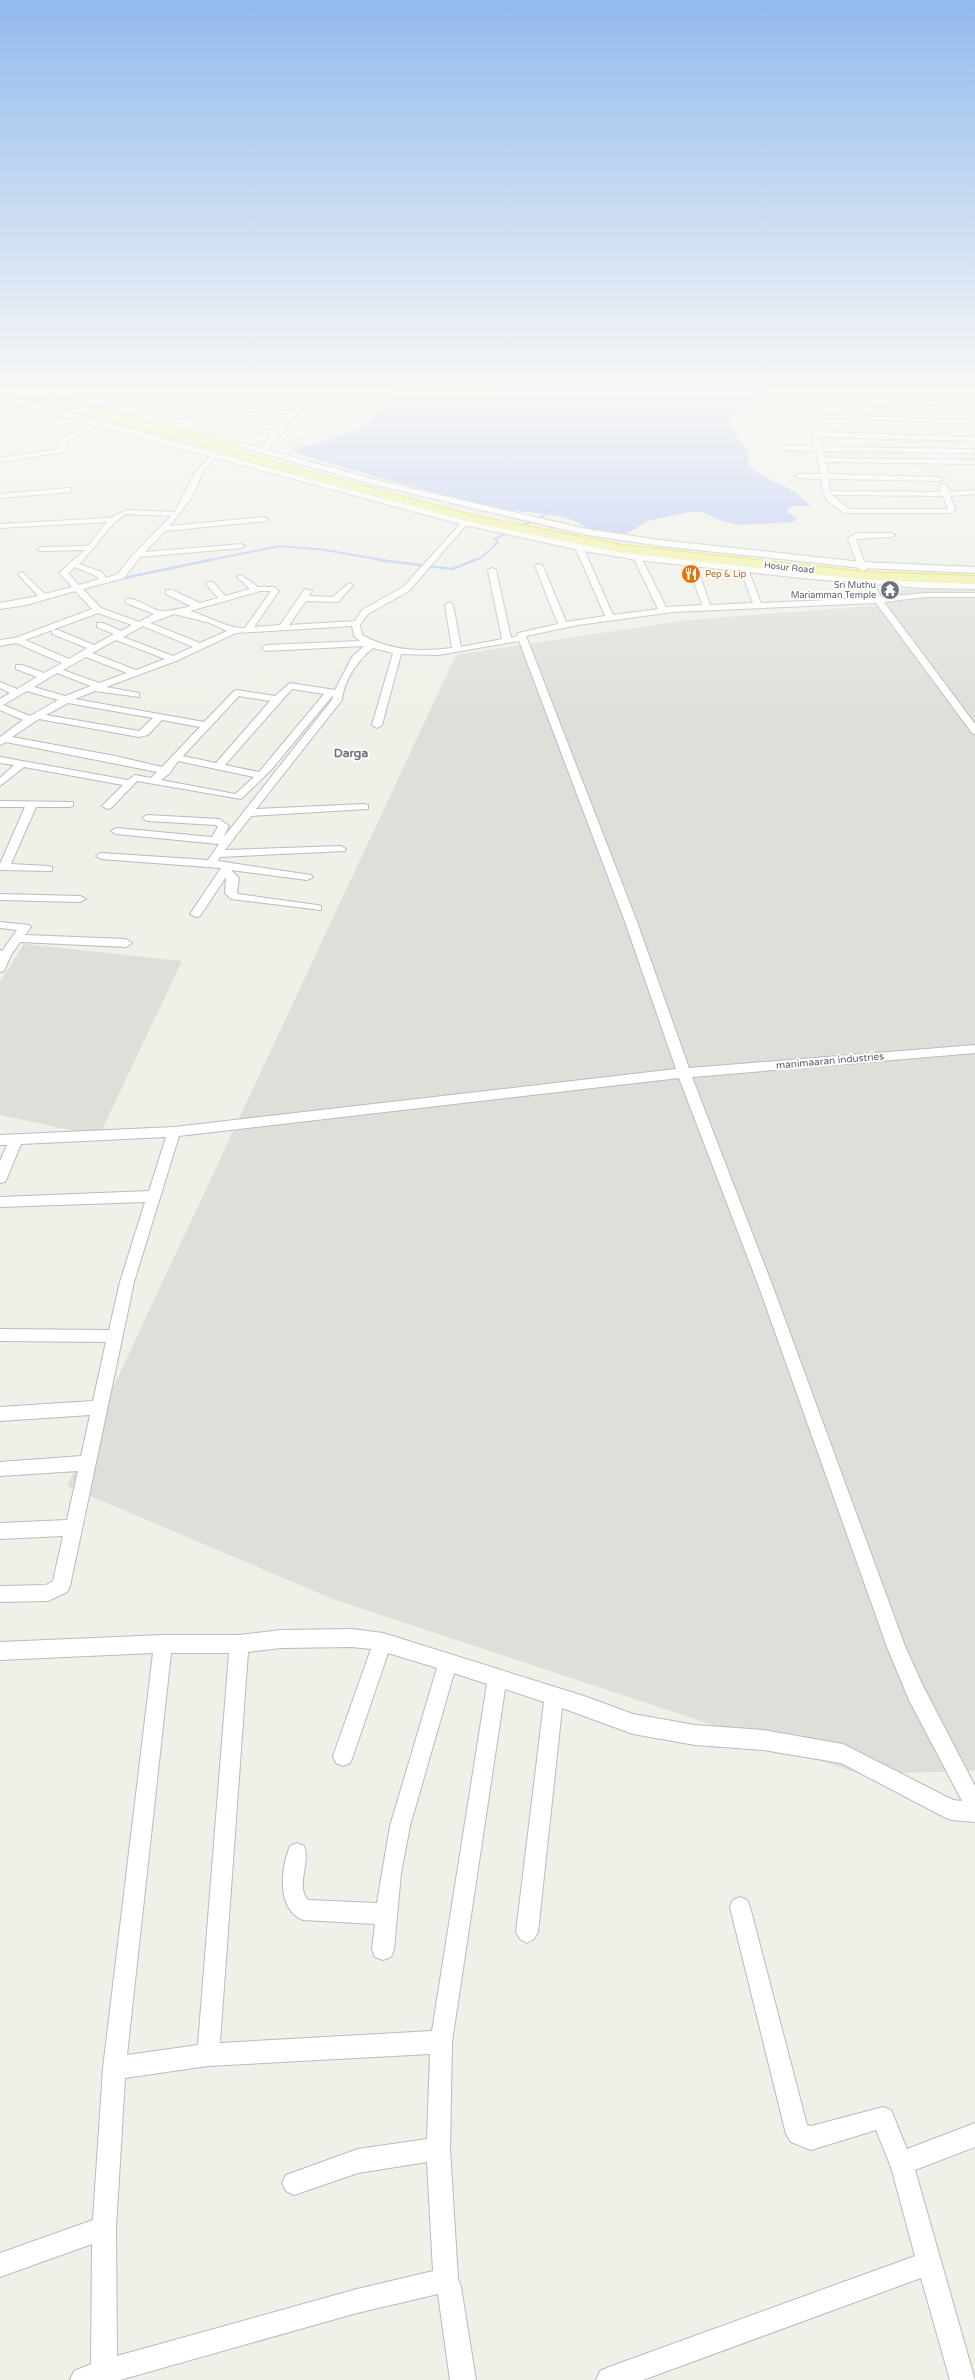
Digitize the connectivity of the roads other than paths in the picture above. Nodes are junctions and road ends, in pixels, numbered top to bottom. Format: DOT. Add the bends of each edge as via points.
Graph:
graph roads {
  1 [pos="187,499"];
  2 [pos="380,499"];
  3 [pos="415,499"];
  4 [pos="430,499"];
  5 [pos="831,499"];
  6 [pos="948,499"];
  7 [pos="178,514"];
  8 [pos="264,519"];
  9 [pos="113,520"];
  10 [pos="464,522"];
  11 [pos="507,523"];
  12 [pos="0,526"];
  13 [pos="528,528"];
  14 [pos="162,529"];
  15 [pos="892,535"];
  16 [pos="241,546"];
  17 [pos="579,547"];
  18 [pos="91,548"];
  19 [pos="41,550"];
  20 [pos="138,556"];
  21 [pos="637,557"];
  22 [pos="73,564"];
  23 [pos="692,564"];
  24 [pos="538,566"];
  25 [pos="744,569"];
  26 [pos="492,570"];
  27 [pos="975,570"];
  28 [pos="865,573"];
  29 [pos="22,574"];
  30 [pos="975,574"];
  31 [pos="241,577"];
  32 [pos="104,580"];
  33 [pos="975,580"];
  34 [pos="210,584"];
  35 [pos="349,585"];
  36 [pos="975,586"];
  37 [pos="78,589"];
  38 [pos="256,590"];
  39 [pos="169,592"];
  40 [pos="975,595"];
  41 [pos="233,596"];
  42 [pos="43,597"];
  43 [pos="223,599"];
  44 [pos="878,600"];
  45 [pos="129,601"];
  46 [pos="449,605"];
  47 [pos="758,605"];
  48 [pos="0,606"];
  49 [pos="197,606"];
  50 [pos="707,608"];
  51 [pos="98,610"];
  52 [pos="663,610"];
  53 [pos="181,611"];
  54 [pos="161,614"];
  55 [pos="218,615"];
  56 [pos="610,618"];
  57 [pos="357,623"];
  58 [pos="141,624"];
  59 [pos="100,625"];
  60 [pos="563,626"];
  61 [pos="282,629"];
  62 [pos="234,630"];
  63 [pos="248,630"];
  64 [pos="55,632"];
  65 [pos="118,636"];
  66 [pos="522,638"];
  67 [pos="17,640"];
  68 [pos="507,640"];
  69 [pos="0,644"];
  70 [pos="369,644"];
  71 [pos="201,647"];
  72 [pos="94,648"];
  73 [pos="266,648"];
  74 [pos="457,649"];
  75 [pos="398,651"];
  76 [pos="84,653"];
  77 [pos="174,659"];
  78 [pos="68,662"];
  79 [pos="19,667"];
  80 [pos="56,670"];
  81 [pos="136,674"];
  82 [pos="45,677"];
  83 [pos="0,685"];
  84 [pos="95,687"];
  85 [pos="28,688"];
  86 [pos="18,693"];
  87 [pos="334,693"];
  88 [pos="136,695"];
  89 [pos="276,699"];
  90 [pos="67,700"];
  91 [pos="0,703"];
  92 [pos="0,707"];
  93 [pos="159,717"];
  94 [pos="33,718"];
  95 [pos="377,725"];
  96 [pos="206,726"];
  97 [pos="975,731"];
  98 [pos="3,738"];
  99 [pos="177,758"];
  100 [pos="0,760"];
  101 [pos="22,764"];
  102 [pos="219,766"];
  103 [pos="166,771"];
  104 [pos="260,775"];
  105 [pos="154,781"];
  106 [pos="0,783"];
  107 [pos="131,783"];
  108 [pos="0,804"];
  109 [pos="32,804"];
  110 [pos="69,804"];
  111 [pos="107,806"];
  112 [pos="364,808"];
  113 [pos="248,813"];
  114 [pos="147,818"];
  115 [pos="116,831"];
  116 [pos="220,841"];
  117 [pos="341,849"];
  118 [pos="101,856"];
  119 [pos="214,859"];
  120 [pos="2,867"];
  121 [pos="226,868"];
  122 [pos="48,869"];
  123 [pos="307,877"];
  124 [pos="0,897"];
  125 [pos="80,899"];
  126 [pos="317,908"];
  127 [pos="196,914"];
  128 [pos="0,925"];
  129 [pos="18,938"];
  130 [pos="126,943"];
  131 [pos="3,955"];
  132 [pos="0,968"];
  133 [pos="975,1049"];
  134 [pos="684,1073"];
  135 [pos="174,1132"];
  136 [pos="16,1139"];
  137 [pos="0,1140"];
  138 [pos="0,1178"];
  139 [pos="152,1196"];
  140 [pos="0,1202"];
  141 [pos="0,1335"];
  142 [pos="115,1336"];
  143 [pos="98,1408"];
  144 [pos="0,1414"];
  145 [pos="87,1463"];
  146 [pos="0,1469"];
  147 [pos="74,1528"];
  148 [pos="0,1531"];
  149 [pos="0,1594"];
  150 [pos="383,1642"];
  151 [pos="163,1644"];
  152 [pos="239,1644"];
  153 [pos="0,1651"];
  154 [pos="448,1663"];
  155 [pos="497,1678"];
  156 [pos="554,1697"];
  157 [pos="343,1756"];
  158 [pos="975,1806"];
  159 [pos="975,1812"];
  160 [pos="297,1853"];
  161 [pos="740,1907"];
  162 [pos="387,1914"];
  163 [pos="527,1932"];
  164 [pos="383,1949"];
  165 [pos="442,2042"];
  166 [pos="208,2055"];
  167 [pos="114,2068"];
  168 [pos="975,2135"];
  169 [pos="438,2149"];
  170 [pos="903,2167"];
  171 [pos="294,2183"];
  172 [pos="104,2228"];
  173 [pos="928,2261"];
  174 [pos="0,2265"];
  175 [pos="446,2282"];
  176 [pos="94,2376"];
  177 [pos="463,2380"];
  178 [pos="609,2380"];
  179 [pos="963,2380"];
  1 -- 7 [label="street"];
  2 -- 10 [label="street"];
  3 -- 11 [label="highway, Hosur Road"];
  4 -- 11 [label="street"];
  5 -- 6 [label="street" via="843,510 851,511 950,511 952,510"];
  7 -- 9 [label="street" via="127,512"];
  7 -- 14 [label="street"];
  8 -- 14 [label="street"];
  9 -- 12 [label="street"];
  9 -- 18 [label="street"];
  10 -- 11 [label="street"];
  10 -- 57 [label="street" via="406,589 365,612"];
  11 -- 13 [label="highway, Hosur Road"];
  11 -- 13 [label="street"];
  13 -- 17 [label="street"];
  13 -- 28 [label="street" via="586,532"];
  13 -- 28 [label="highway, Hosur Road" via="654,554"];
  14 -- 20 [label="street"];
  15 -- 28 [label="street" via="857,535 852,538"];
  16 -- 20 [label="street"];
  17 -- 21 [label="street"];
  17 -- 56 [label="street"];
  18 -- 19 [label="street"];
  18 -- 22 [label="street"];
  20 -- 32 [label="street" via="121,576"];
  21 -- 23 [label="street"];
  21 -- 52 [label="street"];
  22 -- 32 [label="street" via="95,572"];
  22 -- 37 [label="street" via="63,573"];
  23 -- 25 [label="street"];
  23 -- 50 [label="street"];
  24 -- 60 [label="street"];
  25 -- 28 [label="street"];
  25 -- 47 [label="street"];
  26 -- 68 [label="street"];
  27 -- 28 [label="street"];
  28 -- 30 [label="highway, Hosur Road"];
  28 -- 33 [label="highway, Hosur Road"];
  28 -- 36 [label="street"];
  28 -- 44 [label="street"];
  29 -- 42 [label="street"];
  31 -- 38 [label="street"];
  32 -- 37 [label="street"];
  34 -- 43 [label="street"];
  35 -- 61 [label="street" via="334,600 306,595"];
  37 -- 42 [label="street"];
  37 -- 51 [label="street"];
  38 -- 41 [label="street"];
  38 -- 63 [label="street" via="268,588 275,591"];
  39 -- 49 [label="street"];
  40 -- 44 [label="street" via="926,595"];
  41 -- 43 [label="street"];
  41 -- 55 [label="street"];
  42 -- 48 [label="street"];
  43 -- 49 [label="street"];
  44 -- 47 [label="street"];
  44 -- 97 [label="street"];
  45 -- 54 [label="street"];
  46 -- 74 [label="street"];
  47 -- 50 [label="street"];
  49 -- 53 [label="street"];
  50 -- 52 [label="street"];
  51 -- 58 [label="street"];
  51 -- 67 [label="street"];
  52 -- 56 [label="street"];
  53 -- 54 [label="street"];
  53 -- 55 [label="street"];
  54 -- 58 [label="street"];
  55 -- 62 [label="street"];
  56 -- 60 [label="street"];
  57 -- 61 [label="street"];
  57 -- 70 [label="street" via="358,636"];
  58 -- 65 [label="street"];
  58 -- 71 [label="street"];
  59 -- 65 [label="street"];
  60 -- 66 [label="street" via="521,635"];
  61 -- 63 [label="street"];
  62 -- 63 [label="street"];
  62 -- 71 [label="street"];
  64 -- 72 [label="street"];
  65 -- 72 [label="street"];
  65 -- 77 [label="street"];
  66 -- 68 [label="street"];
  66 -- 134 [label="street" via="628,913"];
  67 -- 69 [label="street"];
  67 -- 78 [label="street"];
  68 -- 74 [label="street"];
  70 -- 73 [label="street"];
  70 -- 75 [label="street"];
  70 -- 87 [label="street" via="356,657"];
  71 -- 77 [label="street"];
  72 -- 76 [label="street"];
  74 -- 75 [label="street" via="433,653"];
  75 -- 95 [label="street"];
  76 -- 78 [label="street"];
  76 -- 81 [label="street"];
  77 -- 81 [label="street"];
  78 -- 80 [label="street"];
  79 -- 82 [label="street"];
  80 -- 82 [label="street"];
  80 -- 84 [label="street"];
  81 -- 84 [label="street"];
  82 -- 85 [label="street"];
  83 -- 86 [label="street"];
  84 -- 88 [label="street"];
  84 -- 90 [label="street"];
  85 -- 86 [label="street"];
  85 -- 90 [label="street"];
  86 -- 91 [label="street"];
  87 -- 89 [label="street" via="290,686"];
  87 -- 104 [label="street"];
  87 -- 113 [label="street" via="337,700"];
  89 -- 96 [label="street" via="237,693"];
  89 -- 102 [label="street"];
  90 -- 93 [label="street"];
  90 -- 94 [label="street"];
  92 -- 94 [label="street"];
  93 -- 94 [label="street" via="145,733 140,734"];
  93 -- 96 [label="street"];
  94 -- 98 [label="street"];
  96 -- 99 [label="street"];
  98 -- 103 [label="street"];
  99 -- 102 [label="street"];
  99 -- 103 [label="street"];
  100 -- 101 [label="street"];
  101 -- 106 [label="street"];
  101 -- 107 [label="street"];
  102 -- 104 [label="street"];
  103 -- 105 [label="street"];
  104 -- 105 [label="street" via="237,797"];
  105 -- 107 [label="street" via="135,778"];
  107 -- 111 [label="street"];
  108 -- 109 [label="street"];
  109 -- 110 [label="street"];
  109 -- 120 [label="street"];
  112 -- 113 [label="street"];
  113 -- 116 [label="street"];
  114 -- 116 [label="street" via="219,822 224,826"];
  115 -- 116 [label="street"];
  116 -- 119 [label="street"];
  117 -- 119 [label="street"];
  118 -- 119 [label="street"];
  119 -- 121 [label="street"];
  120 -- 122 [label="street"];
  121 -- 123 [label="street"];
  121 -- 126 [label="street" via="233,878 232,893 235,897"];
  121 -- 127 [label="street"];
  124 -- 125 [label="street"];
  128 -- 129 [label="street" via="23,925 24,929"];
  129 -- 130 [label="street"];
  129 -- 131 [label="street"];
  131 -- 132 [label="street"];
  133 -- 134 [label="street, manimaaran industries"];
  134 -- 135 [label="street, manimaaran industries"];
  134 -- 158 [label="street" via="768,1294 896,1647 916,1693"];
  135 -- 136 [label="street, manimaaran industries"];
  135 -- 139 [label="street"];
  136 -- 137 [label="street, manimaaran industries"];
  136 -- 138 [label="street"];
  139 -- 140 [label="street"];
  139 -- 142 [label="street" via="127,1282"];
  141 -- 142 [label="street"];
  142 -- 143 [label="street"];
  143 -- 144 [label="street"];
  143 -- 145 [label="street"];
  145 -- 146 [label="street"];
  145 -- 147 [label="street"];
  147 -- 148 [label="street"];
  147 -- 149 [label="street" via="61,1586 48,1592"];
  150 -- 152 [label="street" via="352,1638 281,1639"];
  150 -- 154 [label="street"];
  150 -- 157 [label="street"];
  151 -- 152 [label="street"];
  151 -- 153 [label="street"];
  151 -- 167 [label="street"];
  152 -- 166 [label="street"];
  154 -- 155 [label="street"];
  154 -- 162 [label="street" via="400,1826 391,1873"];
  155 -- 156 [label="street"];
  155 -- 165 [label="street"];
  156 -- 159 [label="street" via="587,1706 634,1724 695,1735 763,1740 843,1754 951,1810"];
  156 -- 163 [label="street"];
  160 -- 162 [label="street" via="293,1896 303,1910"];
  161 -- 170 [label="street" via="794,2126 799,2134 811,2138 883,2118"];
  162 -- 164 [label="street"];
  165 -- 166 [label="street"];
  165 -- 169 [label="street"];
  166 -- 167 [label="street"];
  167 -- 172 [label="street"];
  168 -- 170 [label="street" via="905,2162"];
  169 -- 171 [label="street" via="358,2161"];
  169 -- 175 [label="street"];
  170 -- 173 [label="street"];
  172 -- 174 [label="street"];
  172 -- 176 [label="street"];
  173 -- 178 [label="street" via="926,2264"];
  173 -- 179 [label="street"];
  175 -- 176 [label="street" via="441,2281 358,2301"];
  175 -- 177 [label="street" via="449,2287"];
}
